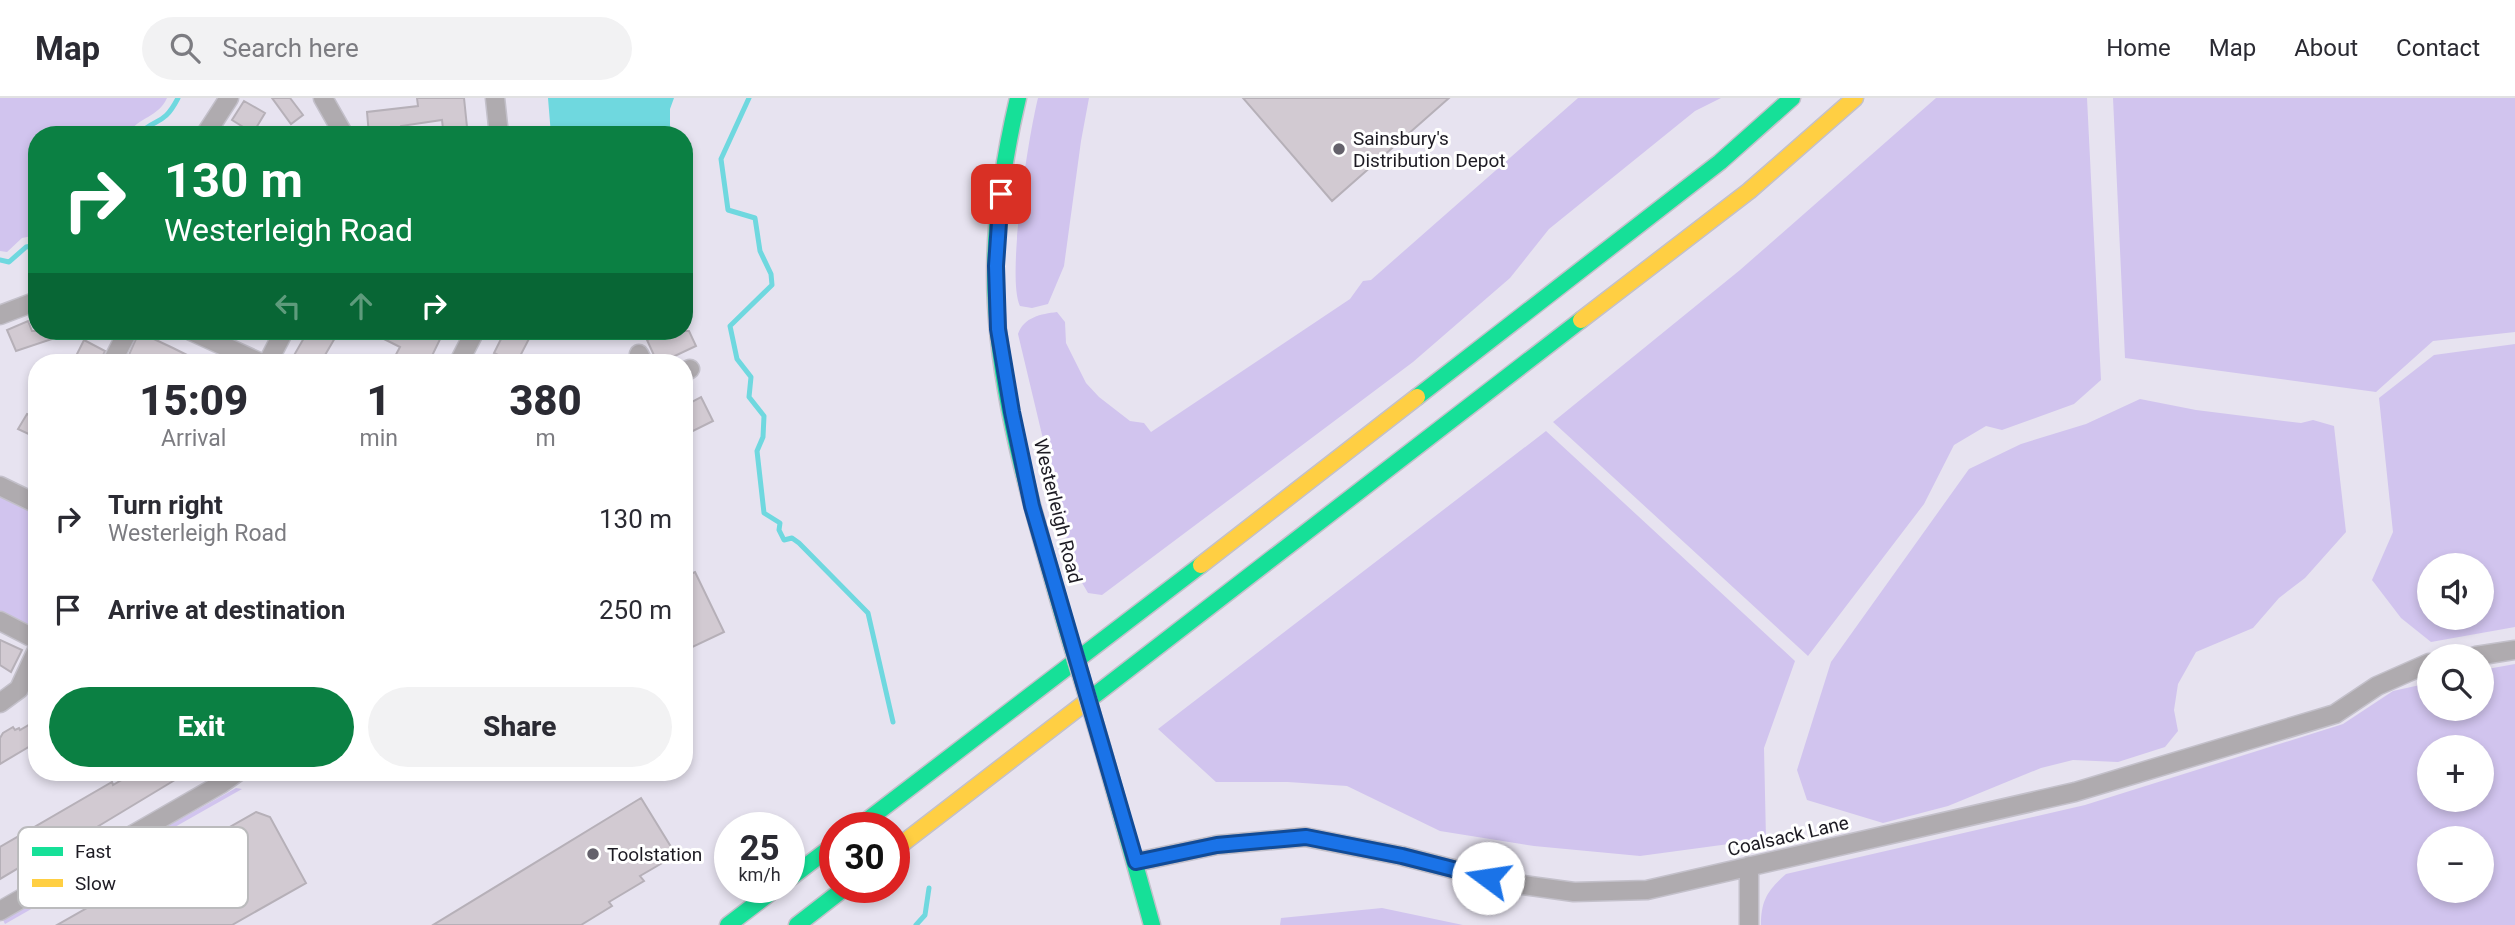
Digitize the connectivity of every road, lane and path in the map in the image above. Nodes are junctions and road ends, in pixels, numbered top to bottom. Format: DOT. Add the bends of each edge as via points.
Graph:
graph roads {
  1 [pos="229,98"];
  2 [pos="323,98"];
  3 [pos="495,98"];
  4 [pos="1018,98"];
  5 [pos="1792,98"];
  6 [pos="1855,98"];
  7 [pos="211,126"];
  8 [pos="339,126"];
  9 [pos="498,126"];
  10 [pos="28,305"];
  11 [pos="0,316"];
  12 [pos="211,340"];
  13 [pos="241,354"];
  14 [pos="0,486"];
  15 [pos="28,498"];
  16 [pos="0,621"];
  17 [pos="28,635"];
  18 [pos="2515,650"];
  19 [pos="2494,653"];
  20 [pos="2417,668"];
  21 [pos="28,670"];
  22 [pos="0,703"];
  23 [pos="225,781"];
  24 [pos="878,812"];
  25 [pos="146,827"];
  26 [pos="910,838"];
  27 [pos="819,856"];
  28 [pos="1136,862"];
  29 [pos="1749,866"];
  30 [pos="805,867"];
  31 [pos="18,901"];
  32 [pos="757,903"];
  33 [pos="825,903"];
  34 [pos="0,911"];
  35 [pos="728,925"];
  36 [pos="797,925"];
  37 [pos="1152,925"];
  38 [pos="1749,925"];
  1 -- 7 [label="street"];
  2 -- 8 [label="street"];
  3 -- 9 [label="street"];
  4 -- 28 [label="main road, Westerleigh Road, bridge" via="1003,170 996,266 998,329 1032,506"];
  5 -- 24 [label="main road" via="1709,170"];
  6 -- 26 [label="main road" via="1749,191"];
  10 -- 11 [label="street"];
  12 -- 13 [label="street"];
  14 -- 15 [label="street"];
  16 -- 17 [label="street"];
  18 -- 19 [label="street"];
  20 -- 29 [label="street, Coalsack Lane" via="2377,686 2334,714 2088,788"];
  21 -- 22 [label="street" via="19,689"];
  23 -- 25 [label="street"];
  27 -- 30 [label="main road"];
  28 -- 29 [label="street, Coalsack Lane" via="1217,845 1306,837 1508,883 1574,892 1647,890"];
  28 -- 37 [label="main road, Westerleigh Road"];
  29 -- 38 [label="street"];
  31 -- 34 [label="street"];
  32 -- 35 [label="main road"];
  33 -- 36 [label="main road"];
}
